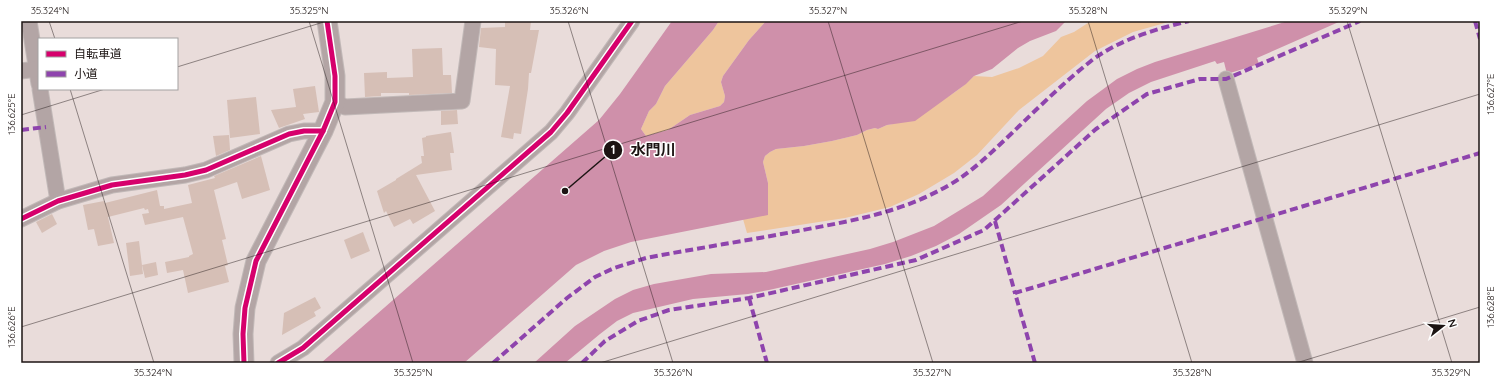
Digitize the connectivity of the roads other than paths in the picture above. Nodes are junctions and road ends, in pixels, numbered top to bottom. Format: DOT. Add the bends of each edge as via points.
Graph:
graph roads {
  1 [pos="29,21"];
  2 [pos="327,21"];
  3 [pos="473,21"];
  4 [pos="632,21"];
  5 [pos="21,71"];
  6 [pos="38,76"];
  7 [pos="1226,79"];
  8 [pos="40,90"];
  9 [pos="335,102"];
  10 [pos="323,131"];
  11 [pos="58,201"];
  12 [pos="21,219"];
  13 [pos="244,363"];
  14 [pos="278,363"];
  15 [pos="1304,363"];
  1 -- 6 [label="street"];
  2 -- 9 [label="street" via="335,76"];
  3 -- 9 [label="street" via="462,101 345,108"];
  4 -- 14 [label="street" via="567,113 550,132 302,348"];
  5 -- 6 [label="street"];
  7 -- 15 [label="street"];
  8 -- 11 [label="street"];
  9 -- 10 [label="street"];
  10 -- 11 [label="street" via="289,134 206,170 112,185"];
  10 -- 13 [label="street" via="256,261 246,308 243,334"];
  11 -- 12 [label="street"];
}
